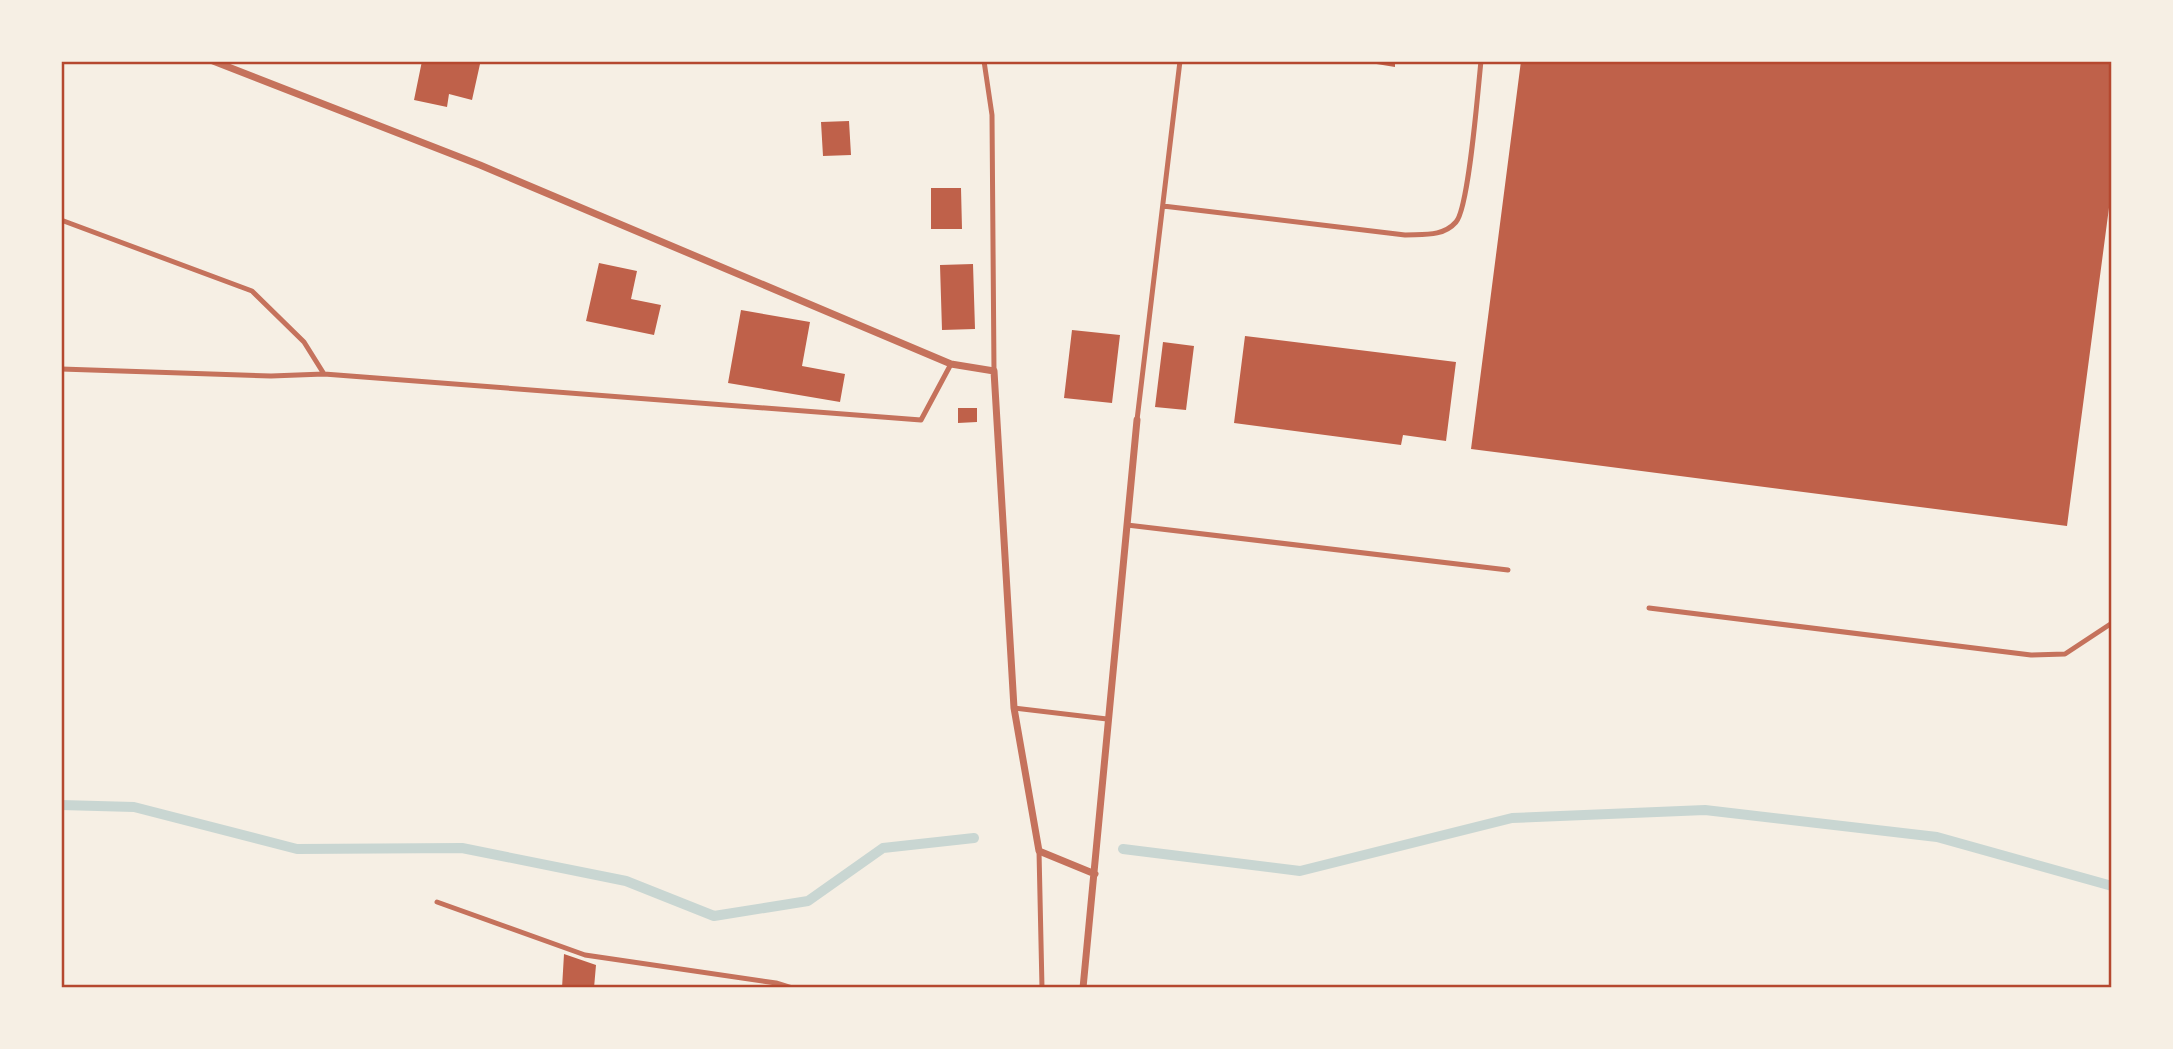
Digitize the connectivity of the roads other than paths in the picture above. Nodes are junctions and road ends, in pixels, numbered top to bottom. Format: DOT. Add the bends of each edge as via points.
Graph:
graph roads {
  1 [pos="213,61"];
  2 [pos="984,61"];
  3 [pos="1180,61"];
  4 [pos="1481,61"];
  5 [pos="1163,206"];
  6 [pos="61,220"];
  7 [pos="951,364"];
  8 [pos="61,369"];
  9 [pos="994,371"];
  10 [pos="324,374"];
  11 [pos="1137,420"];
  12 [pos="1127,526"];
  13 [pos="1508,570"];
  14 [pos="1649,608"];
  15 [pos="2112,623"];
  16 [pos="1014,708"];
  17 [pos="1107,719"];
  18 [pos="1039,851"];
  19 [pos="1096,874"];
  20 [pos="437,902"];
  21 [pos="792,988"];
  22 [pos="1042,988"];
  23 [pos="1083,988"];
  1 -- 7 [label="street" via="480,165"];
  2 -- 9 [label="lane" via="992,115"];
  3 -- 5 [label="lane"];
  4 -- 5 [label="lane" via="1464,196 1458,221 1441,233 1405,235"];
  5 -- 11 [label="lane"];
  6 -- 10 [label="lane" via="252,291 304,342"];
  7 -- 9 [label="street"];
  7 -- 10 [label="lane" via="921,420"];
  8 -- 10 [label="lane"];
  9 -- 16 [label="street"];
  11 -- 12 [label="street"];
  12 -- 13 [label="lane"];
  12 -- 17 [label="street"];
  14 -- 15 [label="lane" via="2031,655 2065,654"];
  16 -- 17 [label="lane"];
  16 -- 18 [label="street"];
  17 -- 19 [label="street"];
  18 -- 19 [label="street"];
  18 -- 22 [label="lane"];
  19 -- 23 [label="street"];
  20 -- 21 [label="lane" via="585,955"];
}
